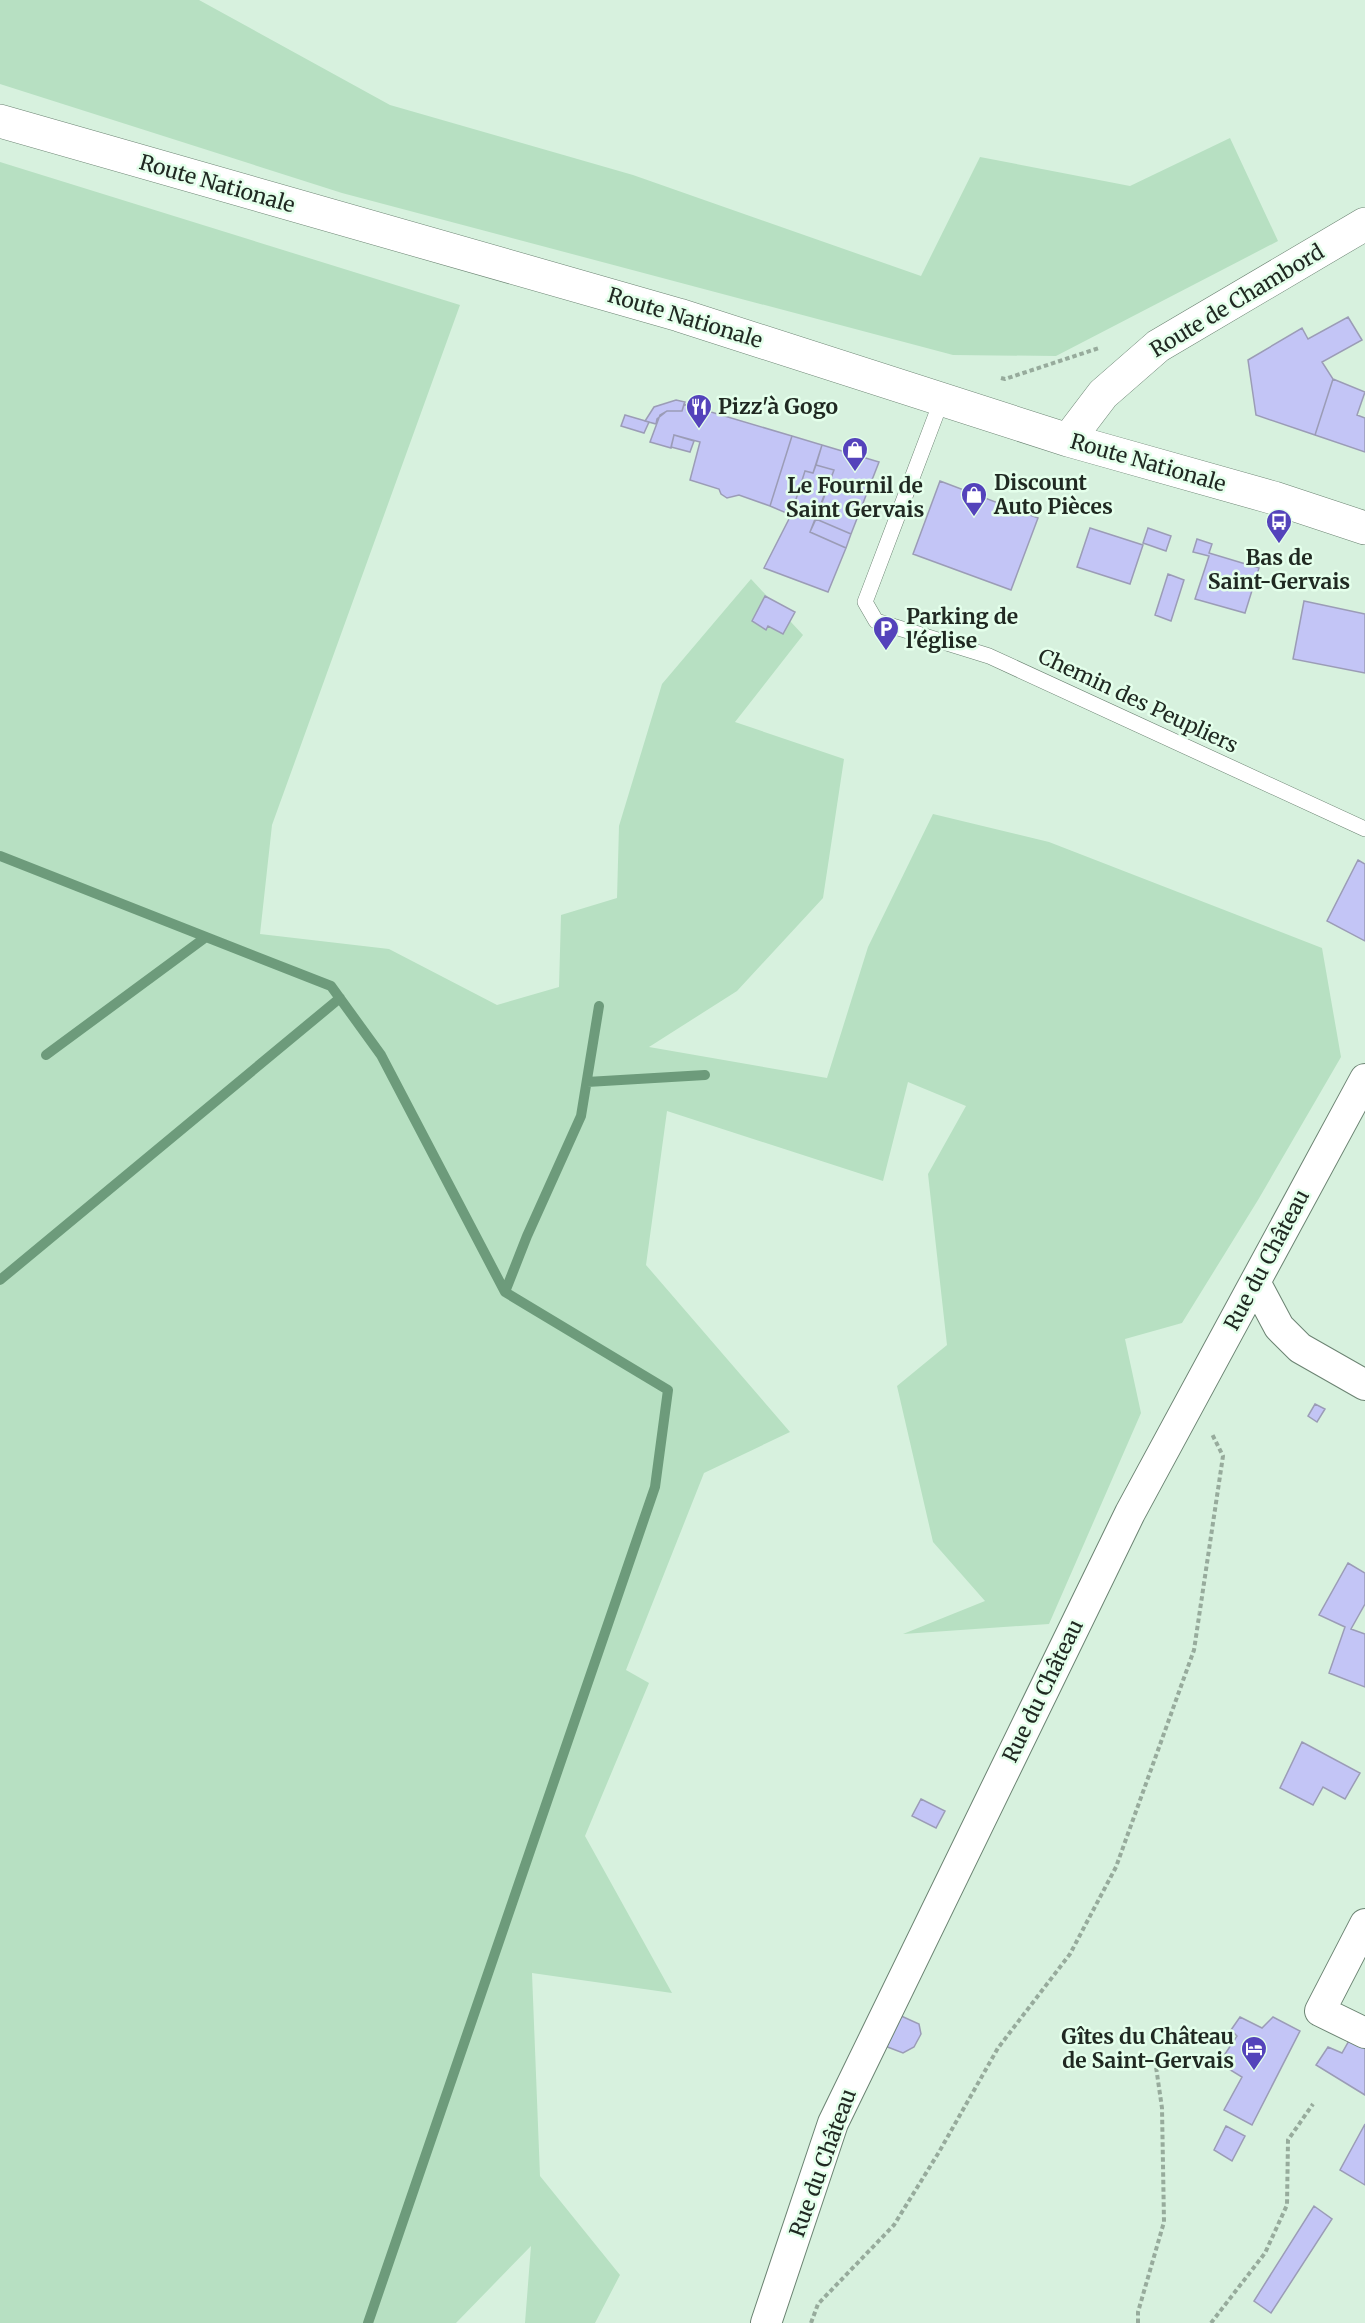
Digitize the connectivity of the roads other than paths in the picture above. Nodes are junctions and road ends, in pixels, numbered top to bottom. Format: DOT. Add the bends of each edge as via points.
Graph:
graph roads {
  1 [pos="0,121"];
  2 [pos="1365,224"];
  3 [pos="942,399"];
  4 [pos="1068,440"];
  5 [pos="1365,528"];
  6 [pos="1365,829"];
  7 [pos="1365,1079"];
  8 [pos="1255,1282"];
  9 [pos="1365,1385"];
  10 [pos="1365,1924"];
  11 [pos="1365,2033"];
  12 [pos="766,2323"];
  1 -- 3 [label="main road, Route Nationale" via="679,315"];
  2 -- 4 [label="main road, Route de Chambord" via="1158,346 1103,394"];
  3 -- 4 [label="main road, Route Nationale"];
  3 -- 6 [label="lane, Chemin des Peupliers" via="865,602 876,621 989,656"];
  4 -- 5 [label="main road, Route Nationale"];
  7 -- 8 [label="street, Rue du Château"];
  8 -- 9 [label="street" via="1279,1328 1300,1348"];
  8 -- 12 [label="street, Rue du Château" via="1130,1513 833,2123"];
  10 -- 11 [label="street" via="1320,2011"];
}
